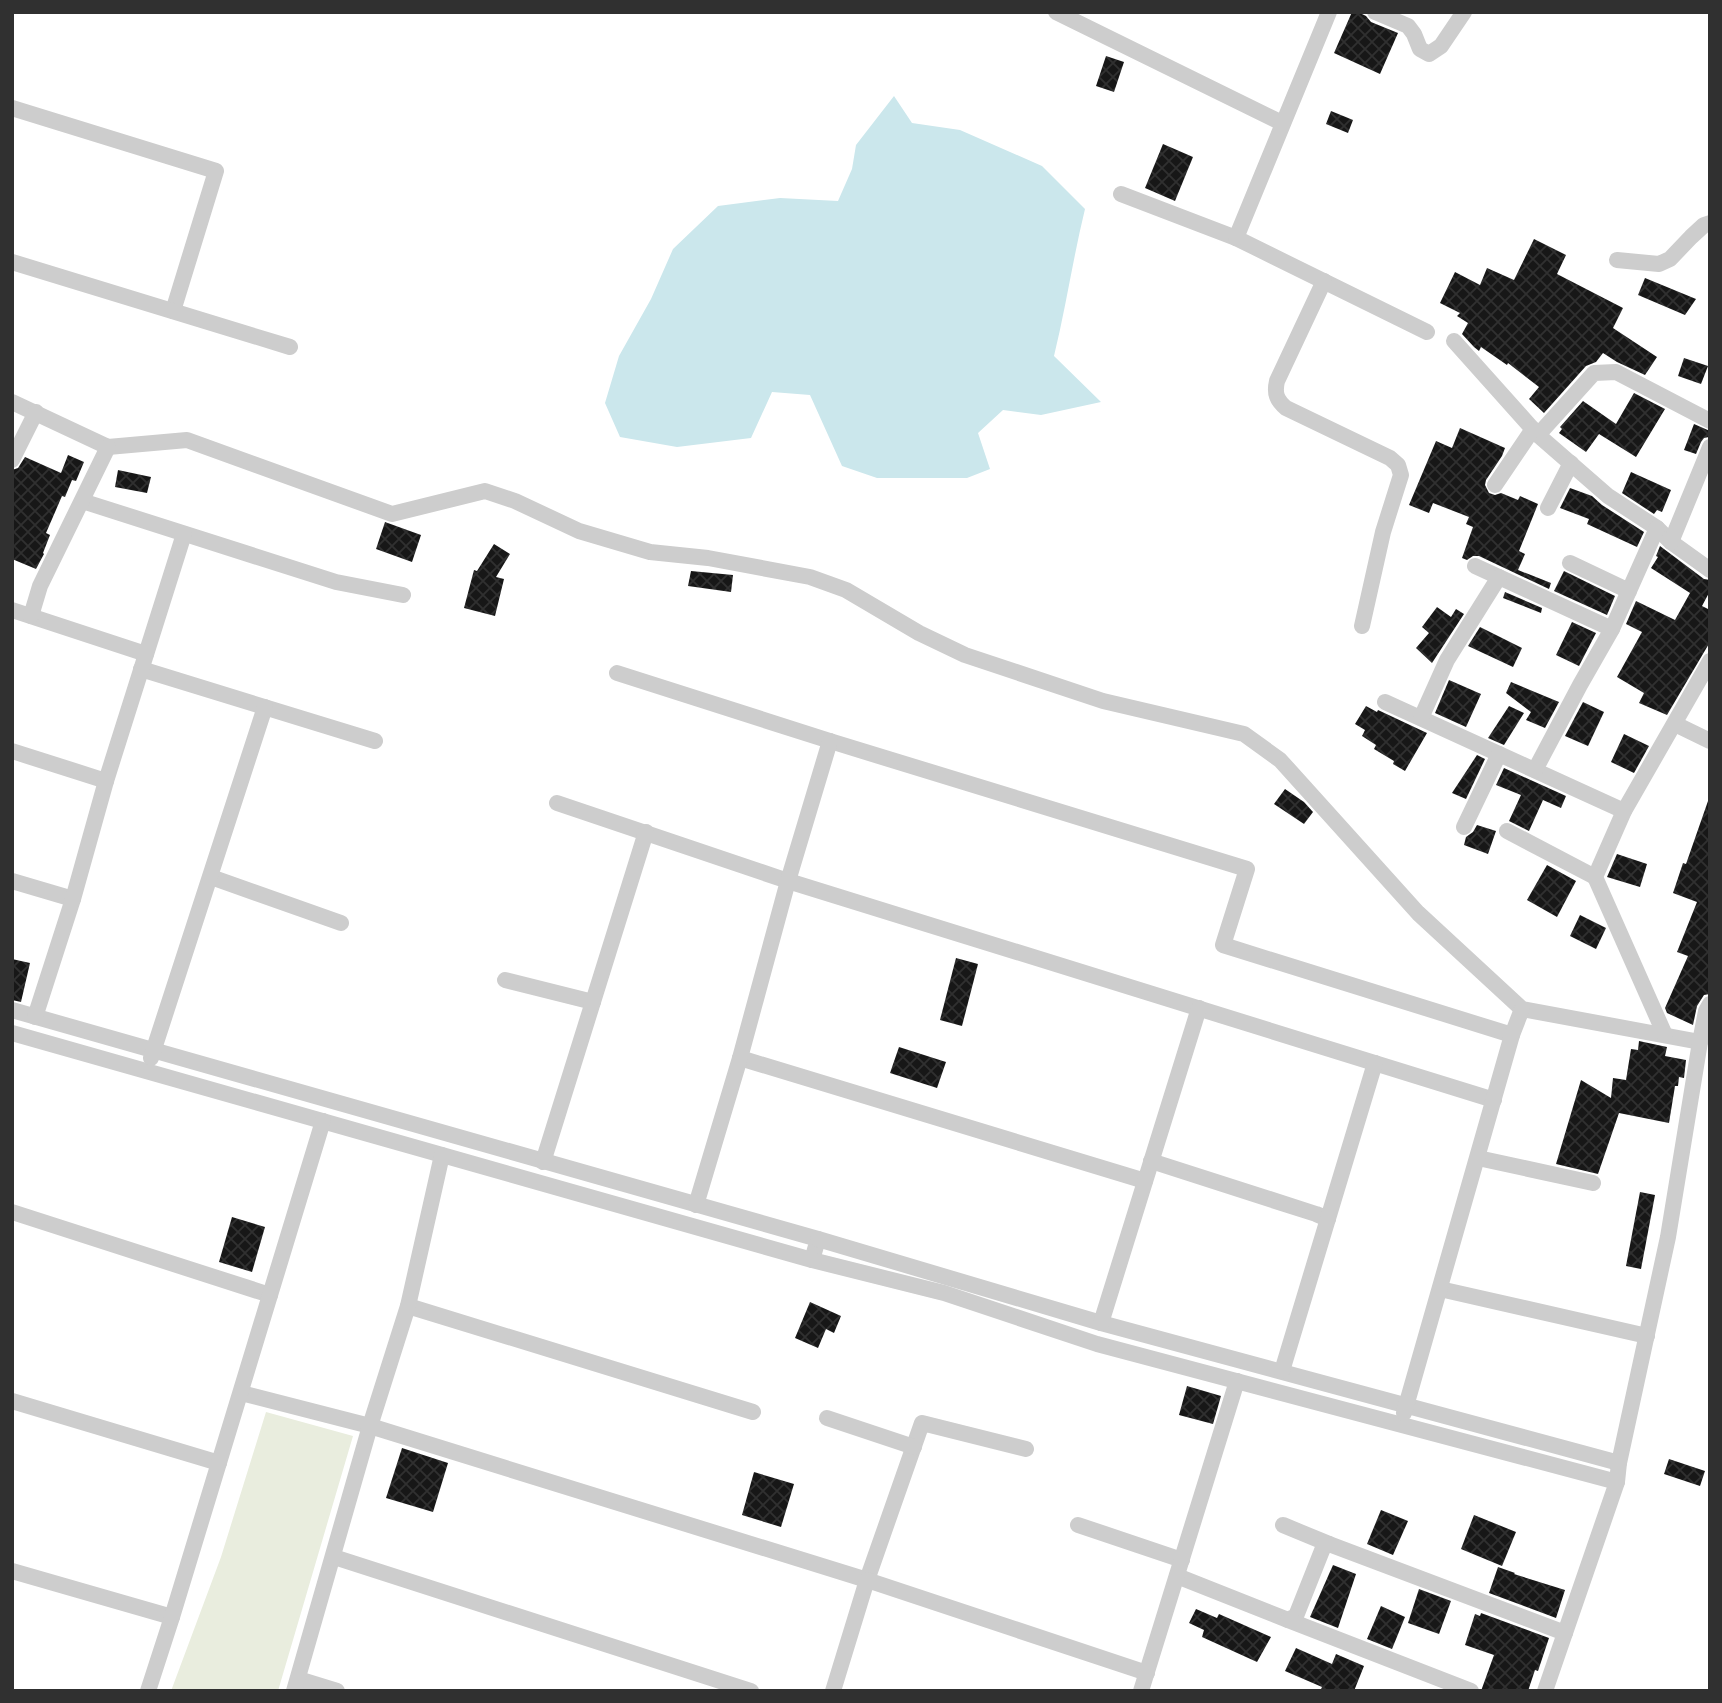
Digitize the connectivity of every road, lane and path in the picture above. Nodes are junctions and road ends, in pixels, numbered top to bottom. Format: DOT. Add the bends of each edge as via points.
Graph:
graph roads {
  1 [pos="1056,12"];
  2 [pos="1329,12"];
  3 [pos="1375,12"];
  4 [pos="1464,12"];
  5 [pos="12,108"];
  6 [pos="1282,123"];
  7 [pos="1121,194"];
  8 [pos="1710,223"];
  9 [pos="1236,239"];
  10 [pos="1617,260"];
  11 [pos="12,262"];
  12 [pos="1324,281"];
  13 [pos="173,311"];
  14 [pos="1427,332"];
  15 [pos="1454,341"];
  16 [pos="290,347"];
  17 [pos="12,401"];
  18 [pos="36,412"];
  19 [pos="1710,421"];
  20 [pos="1535,432"];
  21 [pos="108,447"];
  22 [pos="1710,447"];
  23 [pos="12,460"];
  24 [pos="1571,463"];
  25 [pos="1494,485"];
  26 [pos="82,501"];
  27 [pos="1548,508"];
  28 [pos="1657,528"];
  29 [pos="184,534"];
  30 [pos="1671,542"];
  31 [pos="1570,563"];
  32 [pos="1475,566"];
  33 [pos="1710,570"];
  34 [pos="1499,577"];
  35 [pos="1629,591"];
  36 [pos="404,595"];
  37 [pos="12,610"];
  38 [pos="31,616"];
  39 [pos="1362,626"];
  40 [pos="1612,629"];
  41 [pos="1710,661"];
  42 [pos="143,662"];
  43 [pos="617,673"];
  44 [pos="1385,702"];
  45 [pos="265,707"];
  46 [pos="1421,718"];
  47 [pos="1675,724"];
  48 [pos="375,741"];
  49 [pos="830,741"];
  50 [pos="1710,741"];
  51 [pos="12,751"];
  52 [pos="1499,754"];
  53 [pos="1535,770"];
  54 [pos="106,781"];
  55 [pos="557,803"];
  56 [pos="1624,811"];
  57 [pos="1464,827"];
  58 [pos="1507,831"];
  59 [pos="646,832"];
  60 [pos="211,877"];
  61 [pos="1595,877"];
  62 [pos="12,881"];
  63 [pos="788,881"];
  64 [pos="73,899"];
  65 [pos="341,923"];
  66 [pos="505,980"];
  67 [pos="593,1002"];
  68 [pos="1710,1004"];
  69 [pos="1199,1008"];
  70 [pos="1522,1009"];
  71 [pos="12,1010"];
  72 [pos="35,1017"];
  73 [pos="12,1032"];
  74 [pos="1512,1035"];
  75 [pos="1665,1035"];
  76 [pos="1700,1042"];
  77 [pos="153,1050"];
  78 [pos="740,1058"];
  79 [pos="1375,1063"];
  80 [pos="147,1071"];
  81 [pos="1494,1100"];
  82 [pos="324,1121"];
  83 [pos="442,1155"];
  84 [pos="1478,1158"];
  85 [pos="1151,1161"];
  86 [pos="543,1162"];
  87 [pos="1145,1181"];
  88 [pos="1593,1183"];
  89 [pos="696,1205"];
  90 [pos="12,1212"];
  91 [pos="1328,1219"];
  92 [pos="818,1240"];
  93 [pos="812,1260"];
  94 [pos="947,1286"];
  95 [pos="1440,1289"];
  96 [pos="270,1295"];
  97 [pos="408,1306"];
  98 [pos="1101,1323"];
  99 [pos="1647,1336"];
  100 [pos="1282,1371"];
  101 [pos="1237,1381"];
  102 [pos="241,1393"];
  103 [pos="12,1401"];
  104 [pos="1406,1404"];
  105 [pos="753,1412"];
  106 [pos="827,1418"];
  107 [pos="1400,1425"];
  108 [pos="370,1426"];
  109 [pos="914,1447"];
  110 [pos="1026,1448"];
  111 [pos="219,1463"];
  112 [pos="1619,1463"];
  113 [pos="1617,1482"];
  114 [pos="1078,1525"];
  115 [pos="1283,1525"];
  116 [pos="1329,1544"];
  117 [pos="334,1557"];
  118 [pos="1182,1560"];
  119 [pos="12,1571"];
  120 [pos="1177,1576"];
  121 [pos="867,1580"];
  122 [pos="172,1617"];
  123 [pos="1288,1619"];
  124 [pos="1565,1633"];
  125 [pos="1147,1673"];
  126 [pos="296,1685"];
  127 [pos="148,1691"];
  128 [pos="337,1691"];
  129 [pos="751,1691"];
  130 [pos="833,1691"];
  131 [pos="1142,1691"];
  132 [pos="1471,1691"];
  133 [pos="1545,1691"];
  1 -- 6 [label="street"];
  2 -- 6 [label="street"];
  3 -- 4 [label="street" via="1408,26 1420,49 1429,54 1441,46"];
  5 -- 13 [label="street" via="216,170"];
  6 -- 9 [label="street"];
  7 -- 9 [label="street"];
  8 -- 10 [label="street" via="1659,264"];
  9 -- 12 [label="street"];
  11 -- 13 [label="street"];
  12 -- 14 [label="street"];
  12 -- 39 [label="street" via="1275,391 1286,408 1398,466 1401,475"];
  13 -- 16 [label="street"];
  15 -- 20 [label="street"];
  17 -- 18 [label="street"];
  18 -- 21 [label="street"];
  18 -- 23 [label="street"];
  19 -- 20 [label="street" via="1616,372 1594,373"];
  20 -- 24 [label="street"];
  20 -- 25 [label="street"];
  21 -- 26 [label="street"];
  21 -- 70 [label="street" via="187,440 392,513 485,491 579,531 650,552 810,577 846,590 965,655 1103,701 1244,734 1280,760 1418,913"];
  22 -- 30 [label="street"];
  24 -- 27 [label="street"];
  24 -- 28 [label="street" via="1608,496"];
  26 -- 29 [label="street"];
  26 -- 38 [label="street" via="40,586"];
  28 -- 30 [label="street"];
  28 -- 35 [label="street"];
  29 -- 36 [label="street" via="336,582"];
  29 -- 42 [label="street"];
  30 -- 33 [label="street"];
  31 -- 35 [label="street"];
  32 -- 34 [label="street"];
  34 -- 40 [label="street"];
  34 -- 46 [label="street" via="1447,660"];
  35 -- 40 [label="street"];
  37 -- 38 [label="street"];
  38 -- 42 [label="street"];
  40 -- 53 [label="street"];
  41 -- 47 [label="street"];
  42 -- 45 [label="street"];
  42 -- 54 [label="street"];
  43 -- 49 [label="street"];
  44 -- 46 [label="street"];
  45 -- 48 [label="street"];
  45 -- 60 [label="street"];
  46 -- 52 [label="street"];
  47 -- 50 [label="street"];
  47 -- 56 [label="street"];
  49 -- 63 [label="street"];
  49 -- 74 [label="street" via="1247,869 1223,946"];
  51 -- 54 [label="street"];
  52 -- 53 [label="street"];
  52 -- 57 [label="street"];
  53 -- 56 [label="street"];
  54 -- 64 [label="street"];
  55 -- 59 [label="street"];
  56 -- 61 [label="street"];
  58 -- 61 [label="street"];
  59 -- 63 [label="street"];
  59 -- 67 [label="street"];
  60 -- 65 [label="street"];
  60 -- 77 [label="street"];
  61 -- 75 [label="street"];
  62 -- 64 [label="street"];
  63 -- 69 [label="street"];
  63 -- 78 [label="street"];
  64 -- 72 [label="street"];
  66 -- 67 [label="street"];
  67 -- 86 [label="street"];
  68 -- 76 [label="street"];
  69 -- 79 [label="street"];
  69 -- 85 [label="street"];
  70 -- 74 [label="street"];
  70 -- 75 [label="street"];
  71 -- 72 [label="street"];
  72 -- 77 [label="street"];
  73 -- 80 [label="street"];
  74 -- 81 [label="street"];
  75 -- 76 [label="street"];
  76 -- 99 [label="street"];
  77 -- 80 [label="street"];
  77 -- 86 [label="street"];
  78 -- 87 [label="street"];
  78 -- 89 [label="street"];
  79 -- 81 [label="street"];
  79 -- 91 [label="street"];
  80 -- 82 [label="street"];
  81 -- 84 [label="street"];
  82 -- 83 [label="street"];
  82 -- 96 [label="street"];
  83 -- 93 [label="street"];
  83 -- 97 [label="street"];
  84 -- 88 [label="street"];
  84 -- 95 [label="street"];
  85 -- 87 [label="street"];
  85 -- 91 [label="street"];
  86 -- 89 [label="street"];
  87 -- 98 [label="street"];
  89 -- 92 [label="street"];
  90 -- 96 [label="street"];
  91 -- 100 [label="street"];
  92 -- 93 [label="street"];
  92 -- 94 [label="street"];
  93 -- 94 [label="street"];
  94 -- 98 [label="street"];
  94 -- 101 [label="street" via="1097,1344"];
  95 -- 99 [label="street"];
  95 -- 104 [label="street"];
  96 -- 102 [label="street"];
  97 -- 105 [label="street"];
  97 -- 108 [label="street"];
  98 -- 100 [label="street"];
  99 -- 112 [label="street"];
  100 -- 104 [label="street"];
  101 -- 107 [label="street"];
  101 -- 118 [label="street"];
  102 -- 108 [label="street"];
  102 -- 111 [label="street"];
  103 -- 111 [label="street"];
  104 -- 107 [label="street"];
  104 -- 112 [label="street"];
  106 -- 109 [label="street"];
  107 -- 113 [label="street"];
  108 -- 117 [label="street"];
  108 -- 121 [label="street"];
  109 -- 110 [label="street" via="922,1423"];
  109 -- 121 [label="street"];
  111 -- 122 [label="street"];
  112 -- 113 [label="street"];
  113 -- 124 [label="street"];
  114 -- 118 [label="street"];
  115 -- 116 [label="street"];
  116 -- 123 [label="street" via="1323,1548 1296,1616"];
  116 -- 124 [label="street"];
  117 -- 126 [label="street"];
  117 -- 129 [label="street"];
  118 -- 120 [label="street"];
  119 -- 122 [label="street"];
  120 -- 123 [label="street"];
  120 -- 125 [label="street"];
  121 -- 125 [label="street"];
  121 -- 130 [label="street"];
  122 -- 127 [label="street"];
  123 -- 132 [label="street"];
  124 -- 133 [label="street"];
  125 -- 131 [label="street"];
  126 -- 128 [label="street"];
}
